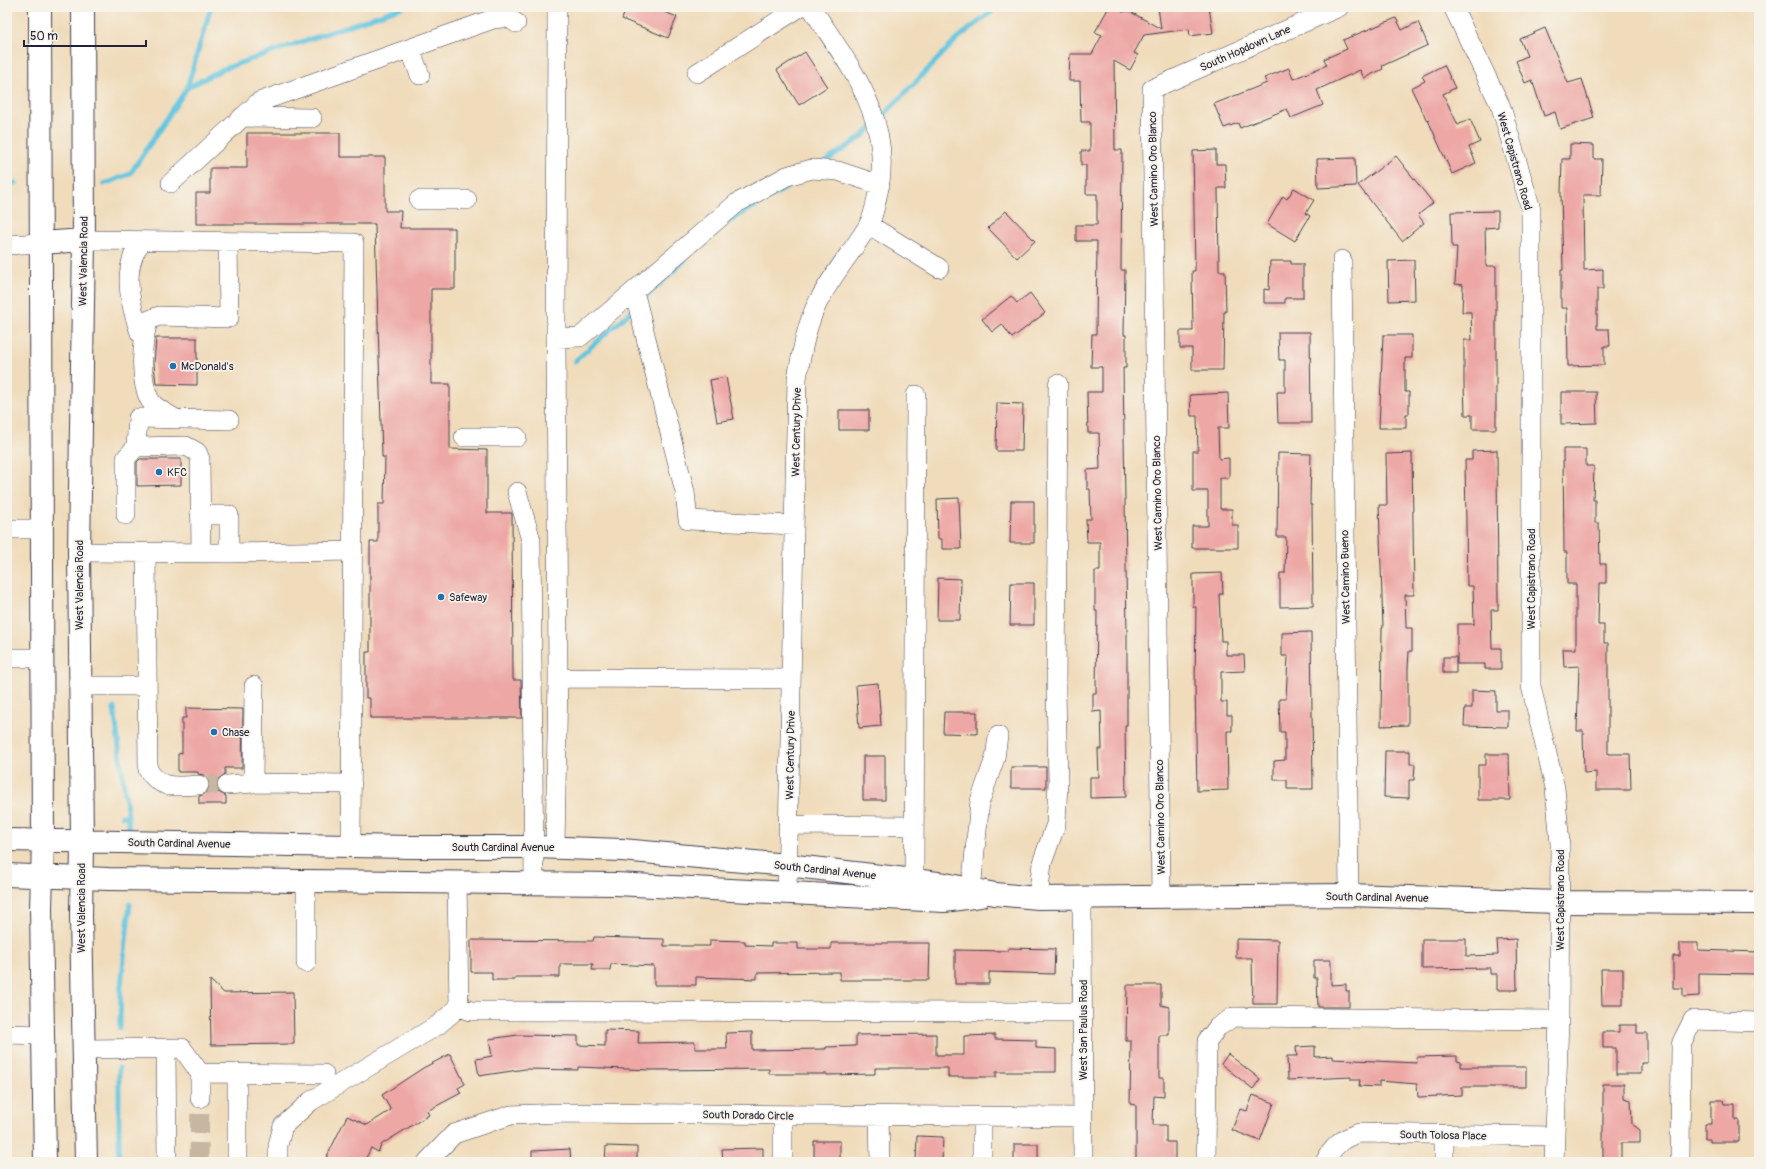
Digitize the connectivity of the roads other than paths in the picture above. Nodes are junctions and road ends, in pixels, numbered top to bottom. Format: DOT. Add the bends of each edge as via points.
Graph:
graph roads {
  1 [pos="40,7"];
  2 [pos="83,7"];
  3 [pos="556,7"];
  4 [pos="800,7"];
  5 [pos="811,7"];
  6 [pos="1339,7"];
  7 [pos="1453,7"];
  8 [pos="516,23"];
  9 [pos="410,48"];
  10 [pos="697,73"];
  11 [pos="420,75"];
  12 [pos="1152,89"];
  13 [pos="242,117"];
  14 [pos="312,118"];
  15 [pos="171,183"];
  16 [pos="880,185"];
  17 [pos="419,200"];
  18 [pos="466,200"];
  19 [pos="869,225"];
  20 [pos="84,240"];
  21 [pos="142,241"];
  22 [pos="228,242"];
  23 [pos="40,243"];
  24 [pos="7,244"];
  25 [pos="1342,260"];
  26 [pos="939,268"];
  27 [pos="634,291"];
  28 [pos="140,333"];
  29 [pos="556,338"];
  30 [pos="1058,384"];
  31 [pos="916,395"];
  32 [pos="176,419"];
  33 [pos="229,420"];
  34 [pos="464,437"];
  35 [pos="517,437"];
  36 [pos="136,447"];
  37 [pos="517,492"];
  38 [pos="126,515"];
  39 [pos="200,515"];
  40 [pos="794,525"];
  41 [pos="7,529"];
  42 [pos="41,529"];
  43 [pos="353,551"];
  44 [pos="79,552"];
  45 [pos="146,553"];
  46 [pos="201,553"];
  47 [pos="229,553"];
  48 [pos="7,658"];
  49 [pos="42,658"];
  50 [pos="558,678"];
  51 [pos="791,679"];
  52 [pos="80,686"];
  53 [pos="147,686"];
  54 [pos="254,686"];
  55 [pos="998,736"];
  56 [pos="253,783"];
  57 [pos="352,784"];
  58 [pos="199,785"];
  59 [pos="227,785"];
  60 [pos="788,825"];
  61 [pos="914,826"];
  62 [pos="7,840"];
  63 [pos="82,841"];
  64 [pos="43,842"];
  65 [pos="351,845"];
  66 [pos="545,847"];
  67 [pos="788,865"];
  68 [pos="7,875"];
  69 [pos="41,877"];
  70 [pos="81,878"];
  71 [pos="306,880"];
  72 [pos="914,880"];
  73 [pos="457,882"];
  74 [pos="534,883"];
  75 [pos="972,890"];
  76 [pos="787,894"];
  77 [pos="995,894"];
  78 [pos="1349,895"];
  79 [pos="1161,897"];
  80 [pos="1038,898"];
  81 [pos="1082,898"];
  82 [pos="1560,902"];
  83 [pos="1759,904"];
  84 [pos="306,963"];
  85 [pos="459,1007"];
  86 [pos="1083,1012"];
  87 [pos="1559,1020"];
  88 [pos="1759,1022"];
  89 [pos="7,1034"];
  90 [pos="42,1035"];
  91 [pos="166,1048"];
  92 [pos="83,1049"];
  93 [pos="200,1073"];
  94 [pos="237,1073"];
  95 [pos="324,1074"];
  96 [pos="200,1098"];
  97 [pos="783,1115"];
  98 [pos="880,1116"];
  99 [pos="982,1116"];
  100 [pos="1083,1117"];
  101 [pos="1444,1135"];
  102 [pos="1554,1136"];
  103 [pos="45,1162"];
  104 [pos="86,1162"];
  105 [pos="167,1162"];
  106 [pos="237,1162"];
  107 [pos="278,1162"];
  108 [pos="427,1162"];
  109 [pos="783,1162"];
  110 [pos="880,1162"];
  111 [pos="982,1162"];
  112 [pos="1083,1162"];
  113 [pos="1206,1162"];
  114 [pos="1325,1162"];
  115 [pos="1444,1162"];
  116 [pos="1554,1162"];
  117 [pos="1680,1162"];
  1 -- 23 [label="main road"];
  2 -- 20 [label="main road, West Valencia Road"];
  3 -- 29 [label="street"];
  4 -- 10 [label="street"];
  5 -- 16 [label="street, West Century Drive" via="864,90 881,145"];
  6 -- 12 [label="street, South Hopdown Lane"];
  7 -- 82 [label="street, West Capistrano Road" via="1500,107 1531,209 1532,686 1554,788 1560,844"];
  8 -- 9 [label="street" via="504,17 493,19"];
  9 -- 11 [label="street"];
  9 -- 13 [label="street" via="273,96 259,102"];
  12 -- 79 [label="street, West Camino Oro Blanco"];
  13 -- 14 [label="street"];
  13 -- 15 [label="street"];
  16 -- 19 [label="street, West Century Drive"];
  16 -- 27 [label="street" via="838,171 812,169 787,176 737,203"];
  17 -- 18 [label="street"];
  19 -- 26 [label="street"];
  19 -- 40 [label="street, West Century Drive" via="818,303 805,339 797,378"];
  20 -- 21 [label="street"];
  20 -- 23 [label="main road"];
  20 -- 44 [label="main road, West Valencia Road"];
  21 -- 22 [label="street"];
  21 -- 28 [label="street" via="133,257 130,282 130,302"];
  22 -- 32 [label="street" via="229,318 159,316 149,320 144,330 144,389 154,405"];
  22 -- 43 [label="street" via="354,243"];
  23 -- 24 [label="street"];
  23 -- 42 [label="main road"];
  25 -- 78 [label="street, West Camino Bueno"];
  27 -- 29 [label="street" via="580,337"];
  27 -- 40 [label="street" via="686,492 688,520"];
  29 -- 50 [label="street"];
  30 -- 80 [label="street" via="1058,782 1056,824 1042,863"];
  31 -- 61 [label="street"];
  32 -- 33 [label="street"];
  32 -- 36 [label="street" via="138,418"];
  34 -- 35 [label="street"];
  36 -- 38 [label="street" via="126,458"];
  36 -- 39 [label="street" via="186,446 197,452 200,459"];
  37 -- 66 [label="street" via="531,540"];
  39 -- 46 [label="street"];
  39 -- 47 [label="street" via="229,515"];
  40 -- 51 [label="street, West Century Drive"];
  41 -- 42 [label="street"];
  42 -- 49 [label="main road"];
  43 -- 47 [label="street"];
  43 -- 57 [label="street"];
  44 -- 45 [label="street"];
  44 -- 52 [label="main road, West Valencia Road"];
  45 -- 46 [label="street"];
  45 -- 53 [label="street"];
  46 -- 47 [label="street"];
  48 -- 49 [label="street"];
  49 -- 64 [label="main road"];
  50 -- 51 [label="street"];
  50 -- 66 [label="street"];
  51 -- 60 [label="street, West Century Drive"];
  52 -- 53 [label="street"];
  52 -- 63 [label="main road, West Valencia Road"];
  53 -- 58 [label="street" via="148,770 154,780 166,786"];
  54 -- 56 [label="street"];
  55 -- 75 [label="street" via="994,758 980,801"];
  56 -- 57 [label="street"];
  56 -- 59 [label="street"];
  57 -- 65 [label="street"];
  60 -- 61 [label="street"];
  60 -- 67 [label="street, West Century Drive"];
  61 -- 72 [label="street"];
  62 -- 64 [label="main road, South Cardinal Avenue"];
  63 -- 64 [label="main road, South Cardinal Avenue"];
  63 -- 65 [label="main road, South Cardinal Avenue"];
  63 -- 70 [label="main road, West Valencia Road"];
  64 -- 69 [label="main road"];
  65 -- 66 [label="main road, South Cardinal Avenue"];
  66 -- 67 [label="main road, South Cardinal Avenue" via="663,853"];
  66 -- 74 [label="street"];
  67 -- 72 [label="main road, South Cardinal Avenue"];
  67 -- 76 [label="street, West Century Drive"];
  68 -- 69 [label="main road, South Cardinal Avenue"];
  69 -- 70 [label="main road, South Cardinal Avenue"];
  69 -- 90 [label="main road"];
  70 -- 71 [label="main road, South Cardinal Avenue"];
  70 -- 92 [label="main road, West Valencia Road"];
  71 -- 73 [label="main road, South Cardinal Avenue"];
  71 -- 84 [label="street"];
  72 -- 75 [label="main road, South Cardinal Avenue"];
  73 -- 74 [label="main road, South Cardinal Avenue"];
  73 -- 85 [label="street"];
  74 -- 76 [label="main road, South Cardinal Avenue" via="616,884"];
  75 -- 77 [label="main road, South Cardinal Avenue"];
  76 -- 77 [label="main road, South Cardinal Avenue" via="944,901"];
  77 -- 80 [label="main road, South Cardinal Avenue"];
  78 -- 79 [label="main road, South Cardinal Avenue"];
  78 -- 82 [label="main road, South Cardinal Avenue"];
  79 -- 81 [label="main road, South Cardinal Avenue"];
  80 -- 81 [label="main road, South Cardinal Avenue"];
  81 -- 86 [label="street, West San Paulus Road"];
  82 -- 83 [label="main road, South Cardinal Avenue"];
  82 -- 87 [label="street, West Capistrano Road"];
  85 -- 86 [label="street" via="471,1010"];
  85 -- 107 [label="street" via="438,1025 311,1102 283,1126 278,1145"];
  86 -- 100 [label="street, West San Paulus Road"];
  87 -- 102 [label="street, West Capistrano Road"];
  87 -- 113 [label="street" via="1233,1017 1218,1027 1207,1041"];
  88 -- 117 [label="street" via="1693,1020 1681,1044"];
  89 -- 90 [label="street"];
  90 -- 103 [label="main road"];
  91 -- 92 [label="street"];
  91 -- 93 [label="street" via="182,1048"];
  91 -- 105 [label="street"];
  92 -- 104 [label="main road, West Valencia Road"];
  93 -- 94 [label="street"];
  93 -- 96 [label="street"];
  94 -- 95 [label="street"];
  94 -- 106 [label="street"];
  97 -- 98 [label="street, South Dorado Circle"];
  97 -- 108 [label="street, South Dorado Circle" via="511,1115 454,1134"];
  97 -- 109 [label="street"];
  98 -- 99 [label="street, South Dorado Circle"];
  98 -- 110 [label="street"];
  99 -- 100 [label="street, South Dorado Circle"];
  99 -- 111 [label="street"];
  100 -- 112 [label="street, West San Paulus Road"];
  101 -- 102 [label="street, South Tolosa Place"];
  101 -- 114 [label="street, South Tolosa Place" via="1359,1133 1350,1136 1330,1151"];
  101 -- 115 [label="street"];
  102 -- 116 [label="street, West Capistrano Road"];
}
